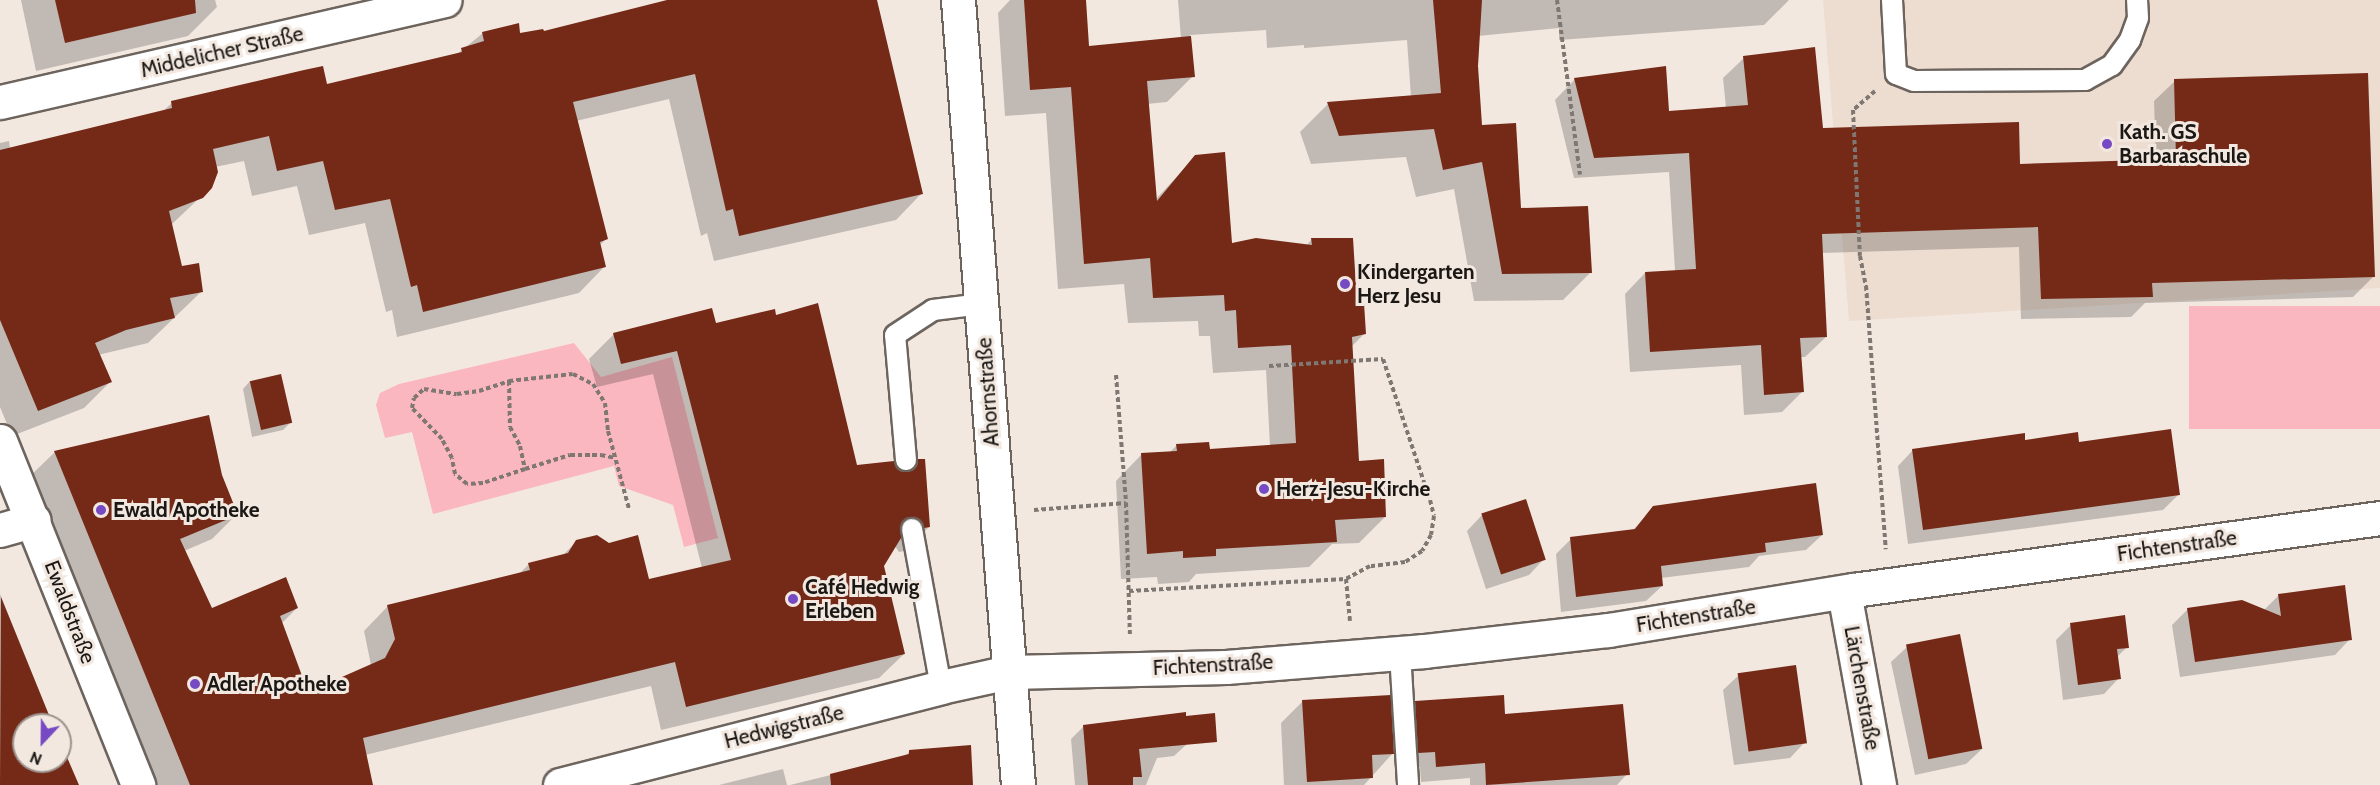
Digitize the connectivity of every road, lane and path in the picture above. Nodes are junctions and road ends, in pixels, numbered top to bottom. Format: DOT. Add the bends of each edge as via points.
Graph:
graph roads {
  1 [pos="444,0"];
  2 [pos="958,0"];
  3 [pos="1557,0"];
  4 [pos="1892,0"];
  5 [pos="2137,0"];
  6 [pos="361,10"];
  7 [pos="1896,74"];
  8 [pos="0,102"];
  9 [pos="1580,174"];
  10 [pos="982,304"];
  11 [pos="1269,366"];
  12 [pos="1116,375"];
  13 [pos="509,381"];
  14 [pos="0,441"];
  15 [pos="615,458"];
  16 [pos="906,460"];
  17 [pos="525,469"];
  18 [pos="1126,503"];
  19 [pos="629,509"];
  20 [pos="997,513"];
  21 [pos="2380,518"];
  22 [pos="34,520"];
  23 [pos="912,529"];
  24 [pos="0,530"];
  25 [pos="1346,579"];
  26 [pos="1889,585"];
  27 [pos="1129,591"];
  28 [pos="1844,592"];
  29 [pos="1400,653"];
  30 [pos="1352,657"];
  31 [pos="1131,669"];
  32 [pos="1009,672"];
  33 [pos="941,687"];
  34 [pos="138,785"];
  35 [pos="560,785"];
  36 [pos="1018,785"];
  37 [pos="1408,785"];
  38 [pos="1879,785"];
  1 -- 6 [label="street, Middelicher Straße"];
  2 -- 10 [label="street, Ahornstraße"];
  3 -- 9 [label="path"];
  4 -- 7 [label="lane"];
  5 -- 7 [label="lane" via="2138,18 2130,40 2112,65 2085,80 1914,81"];
  6 -- 8 [label="street, Middelicher Straße"];
  7 -- 26 [label="path" via="1853,110 1860,256 1866,286"];
  10 -- 16 [label="lane" via="933,310 895,335"];
  10 -- 20 [label="street, Ahornstraße"];
  11 -- 25 [label="path" via="1383,359 1430,500 1434,516 1431,535 1422,551 1405,562 1370,566"];
  12 -- 18 [label="path"];
  13 -- 15 [label="path" via="573,374 593,384 605,403"];
  13 -- 17 [label="path" via="510,427 520,446"];
  13 -- 17 [label="path" via="468,393 424,390 414,398 412,408 442,439 455,474 467,484 483,483"];
  14 -- 22 [label="street, Ewaldstraße"];
  15 -- 17 [label="path" via="570,455"];
  15 -- 19 [label="path"];
  18 -- 20 [label="path"];
  18 -- 27 [label="path"];
  20 -- 32 [label="street, Ahornstraße"];
  21 -- 26 [label="street, Fichtenstraße"];
  22 -- 24 [label="street"];
  22 -- 34 [label="street, Ewaldstraße"];
  23 -- 33 [label="lane"];
  25 -- 27 [label="path"];
  25 -- 30 [label="path"];
  26 -- 28 [label="street, Fichtenstraße"];
  27 -- 31 [label="path"];
  28 -- 29 [label="street, Fichtenstraße" via="1608,630"];
  28 -- 38 [label="street, Lärchenstraße"];
  29 -- 30 [label="street, Fichtenstraße"];
  29 -- 37 [label="lane"];
  30 -- 31 [label="street, Fichtenstraße" via="1226,667"];
  31 -- 32 [label="street, Fichtenstraße"];
  32 -- 33 [label="street, Hedwigstraße"];
  32 -- 36 [label="street, Ahornstraße"];
  33 -- 35 [label="street, Hedwigstraße"];
}
